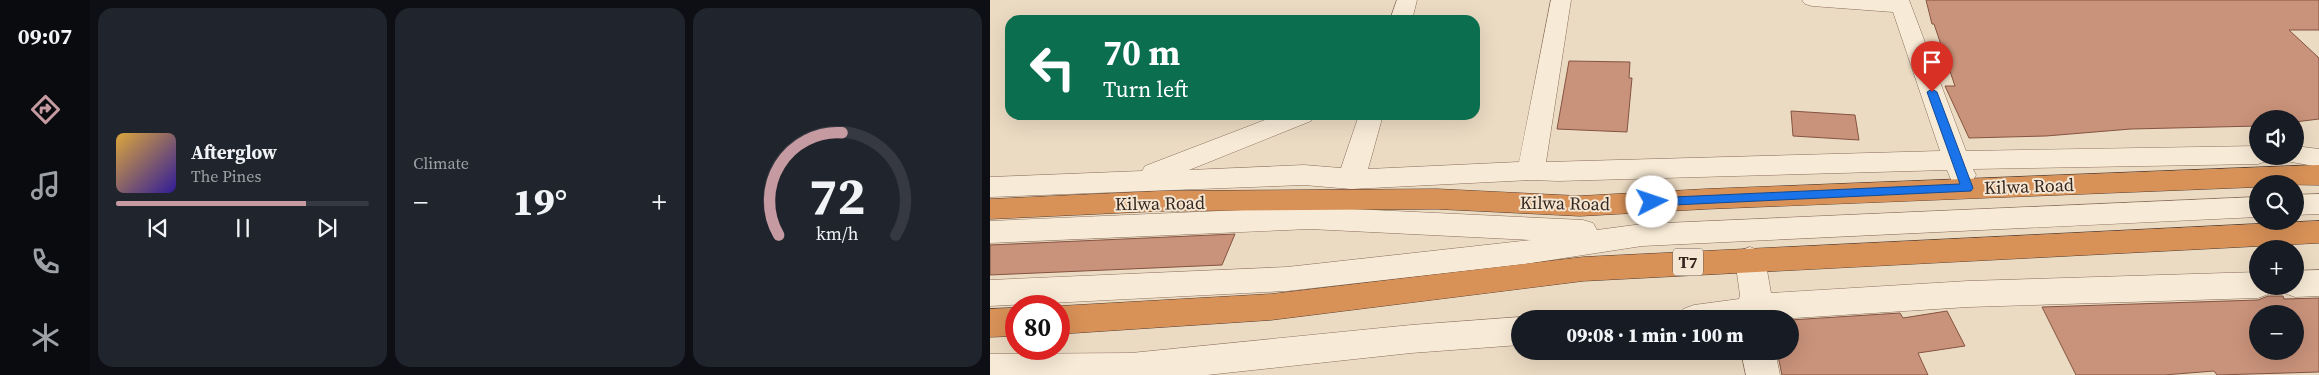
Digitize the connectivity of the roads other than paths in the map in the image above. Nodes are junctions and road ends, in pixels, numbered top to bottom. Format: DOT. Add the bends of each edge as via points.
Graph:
graph roads {
  1 [pos="1407,0"];
  2 [pos="1561,0"];
  3 [pos="1812,0"];
  4 [pos="1900,3"];
  5 [pos="1402,15"];
  6 [pos="1289,120"];
  7 [pos="1369,120"];
  8 [pos="2249,155"];
  9 [pos="2304,156"];
  10 [pos="2319,158"];
  11 [pos="1957,160"];
  12 [pos="1531,171"];
  13 [pos="2319,175"];
  14 [pos="1351,179"];
  15 [pos="1136,181"];
  16 [pos="990,187"];
  17 [pos="1967,188"];
  18 [pos="2319,204"];
  19 [pos="2304,205"];
  20 [pos="2249,207"];
  21 [pos="990,210"];
  22 [pos="990,232"];
  23 [pos="2319,232"];
  24 [pos="1642,235"];
  25 [pos="1750,259"];
  26 [pos="2319,283"];
  27 [pos="2304,284"];
  28 [pos="2249,285"];
  29 [pos="990,293"];
  30 [pos="1753,310"];
  31 [pos="1780,310"];
  32 [pos="1070,319"];
  33 [pos="1005,322"];
  34 [pos="990,323"];
  35 [pos="1511,332"];
  36 [pos="1760,360"];
  37 [pos="990,369"];
  38 [pos="1132,371"];
  39 [pos="1763,375"];
  1 -- 5 [label="street"];
  2 -- 12 [label="street"];
  3 -- 4 [label="street"];
  4 -- 11 [label="street"];
  6 -- 15 [label="street"];
  7 -- 14 [label="street"];
  8 -- 11 [label="street"];
  9 -- 10 [label="street"];
  11 -- 12 [label="street"];
  11 -- 17 [label="street"];
  12 -- 14 [label="street"];
  13 -- 17 [label="highway, Kilwa Road"];
  14 -- 15 [label="street" via="1304,175"];
  15 -- 16 [label="street"];
  17 -- 21 [label="highway, Kilwa Road" via="1580,206 1437,199 1160,201"];
  18 -- 19 [label="street"];
  20 -- 24 [label="street"];
  22 -- 24 [label="street" via="1310,218"];
  23 -- 25 [label="highway, T7"];
  24 -- 29 [label="street" via="1287,279"];
  25 -- 30 [label="street" via="1756,295"];
  25 -- 32 [label="highway, T7" via="1583,269 1270,307"];
  26 -- 27 [label="street"];
  28 -- 31 [label="street" via="1998,291 1858,299"];
  33 -- 34 [label="highway"];
  35 -- 38 [label="street" via="1401,340"];
  36 -- 39 [label="street"];
  37 -- 38 [label="street"];
}
